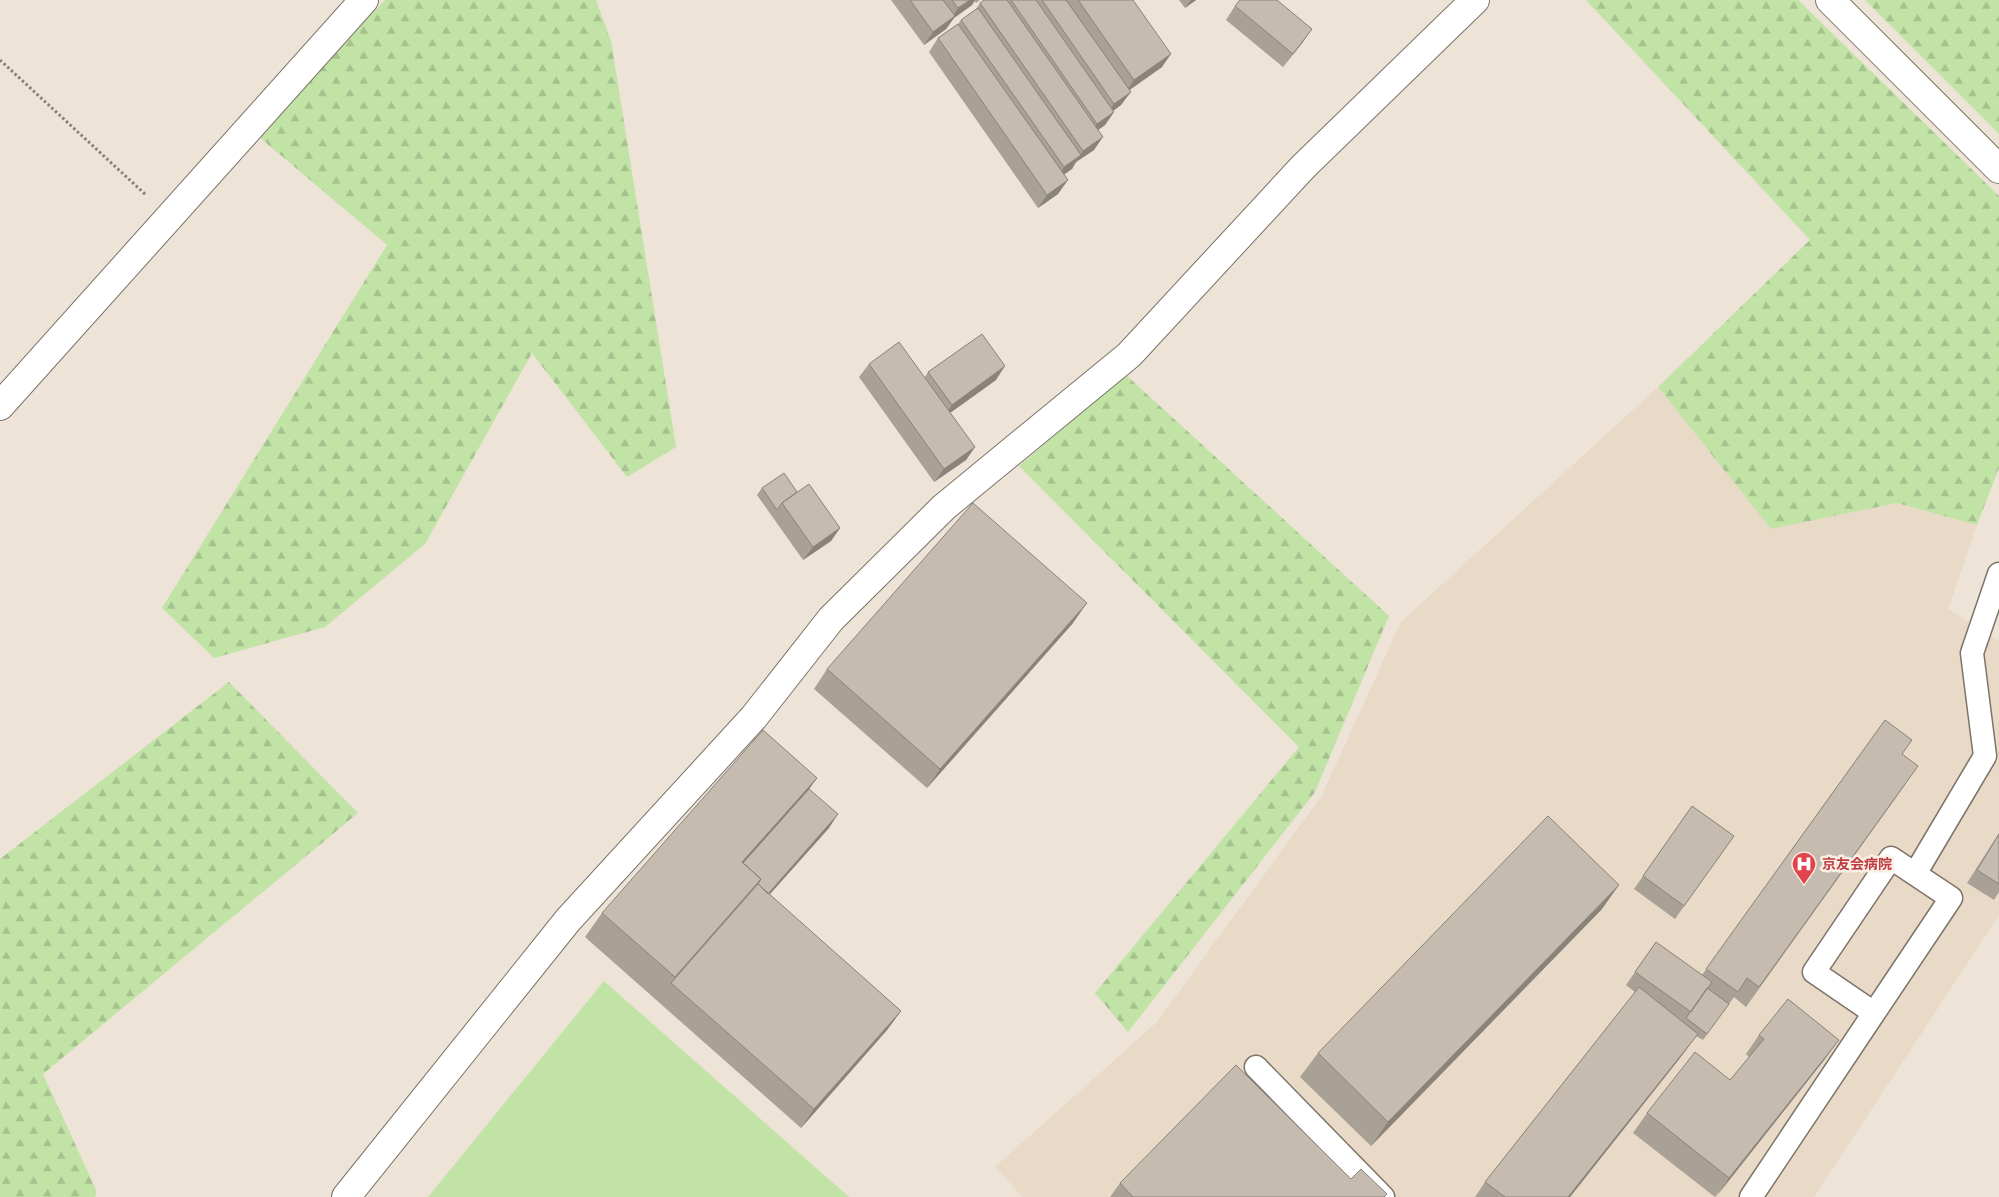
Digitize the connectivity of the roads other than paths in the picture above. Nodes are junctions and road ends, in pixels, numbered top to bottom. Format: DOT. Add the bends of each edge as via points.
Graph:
graph roads {
  1 [pos="364,0"];
  2 [pos="1476,0"];
  3 [pos="1830,0"];
  4 [pos="1999,170"];
  5 [pos="0,406"];
  6 [pos="1999,574"];
  7 [pos="1915,874"];
  8 [pos="1874,1013"];
  9 [pos="1256,1067"];
  10 [pos="346,1197"];
  11 [pos="1383,1197"];
  12 [pos="1751,1197"];
  1 -- 5 [label="street"];
  2 -- 10 [label="street" via="1303,167 1128,355 944,507 831,619 754,717 568,920"];
  3 -- 4 [label="street"];
  6 -- 7 [label="lane" via="1972,653 1985,756"];
  7 -- 8 [label="lane" via="1951,898"];
  7 -- 8 [label="lane" via="1891,858 1814,972"];
  8 -- 12 [label="lane"];
  9 -- 11 [label="lane"];
}
